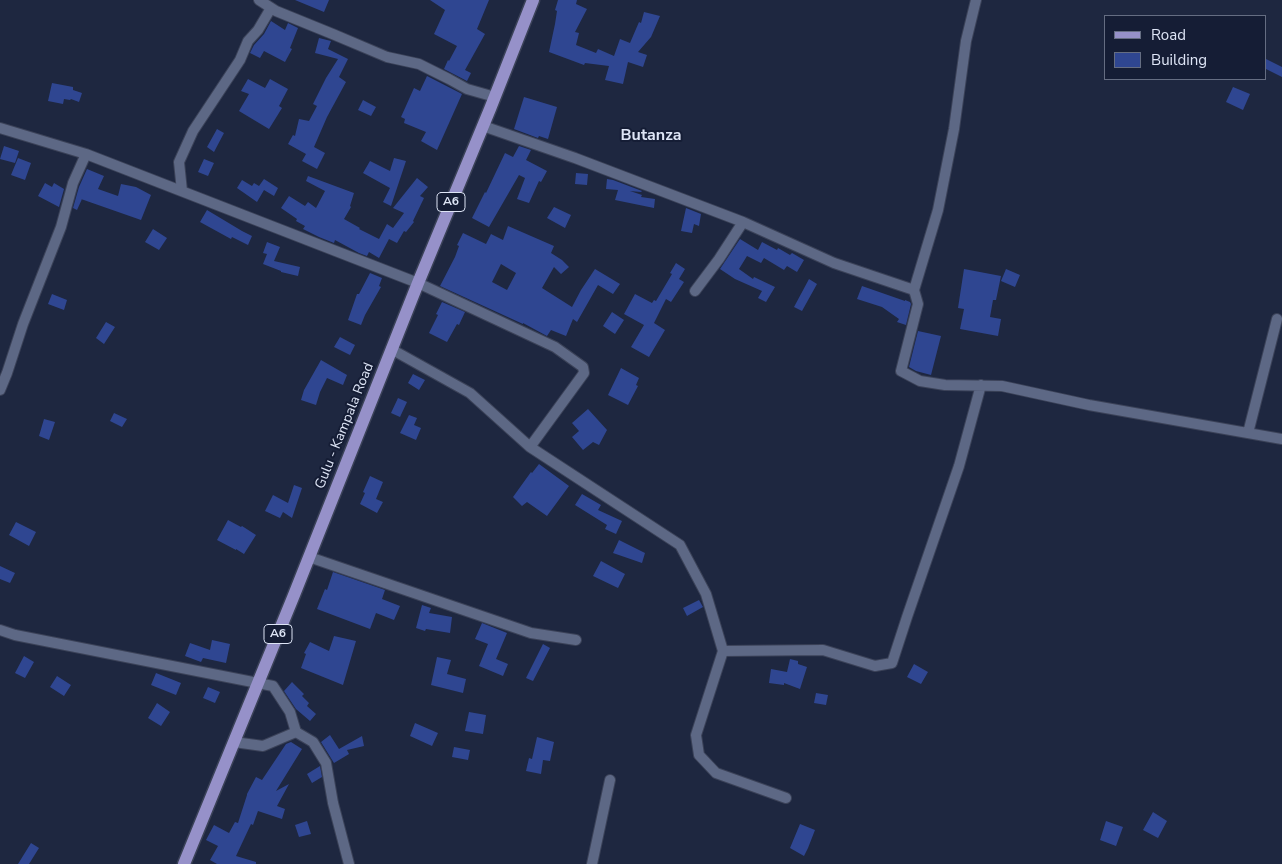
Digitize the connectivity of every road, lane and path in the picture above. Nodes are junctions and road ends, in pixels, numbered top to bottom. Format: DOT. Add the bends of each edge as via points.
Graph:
graph roads {
  1 [pos="259,0"];
  2 [pos="533,0"];
  3 [pos="976,0"];
  4 [pos="271,8"];
  5 [pos="494,97"];
  6 [pos="483,126"];
  7 [pos="0,128"];
  8 [pos="86,154"];
  9 [pos="182,191"];
  10 [pos="743,222"];
  11 [pos="418,283"];
  12 [pos="914,290"];
  13 [pos="695,291"];
  14 [pos="1277,318"];
  15 [pos="391,349"];
  16 [pos="982,385"];
  17 [pos="0,390"];
  18 [pos="1248,434"];
  19 [pos="1269,437"];
  20 [pos="1282,439"];
  21 [pos="1282,446"];
  22 [pos="530,447"];
  23 [pos="309,557"];
  24 [pos="0,630"];
  25 [pos="576,640"];
  26 [pos="723,651"];
  27 [pos="258,682"];
  28 [pos="296,732"];
  29 [pos="234,742"];
  30 [pos="610,780"];
  31 [pos="786,798"];
  32 [pos="184,864"];
  33 [pos="349,864"];
  34 [pos="592,864"];
  1 -- 4 [label="street"];
  2 -- 5 [label="main road, Gulu - Kampala Road / A6"];
  3 -- 12 [label="street" via="966,41 954,129 938,210"];
  4 -- 5 [label="street" via="387,56 419,64 467,89"];
  4 -- 9 [label="street" via="193,131 179,162"];
  5 -- 6 [label="main road, Gulu - Kampala Road / A6"];
  6 -- 10 [label="street"];
  6 -- 11 [label="main road, Gulu - Kampala Road / A6"];
  7 -- 8 [label="street"];
  8 -- 9 [label="street"];
  8 -- 17 [label="street"];
  9 -- 11 [label="street"];
  10 -- 12 [label="street" via="834,263"];
  10 -- 13 [label="street"];
  11 -- 15 [label="main road, Gulu - Kampala Road / A6"];
  11 -- 22 [label="street" via="555,347 583,367 584,373"];
  12 -- 16 [label="street" via="918,304 901,371 920,381"];
  14 -- 18 [label="street"];
  15 -- 22 [label="street" via="470,393"];
  15 -- 23 [label="main road, Gulu - Kampala Road / A6"];
  16 -- 18 [label="street" via="1002,386"];
  16 -- 26 [label="street" via="959,466 892,664 875,666 823,650"];
  18 -- 19 [label="street"];
  19 -- 20 [label="street"];
  19 -- 21 [label="street"];
  22 -- 26 [label="street" via="680,544 706,594"];
  23 -- 25 [label="street" via="531,632"];
  23 -- 27 [label="main road, Gulu - Kampala Road / A6"];
  24 -- 27 [label="street"];
  26 -- 31 [label="street" via="696,735 699,755 716,773"];
  27 -- 28 [label="street" via="273,686 290,712"];
  27 -- 29 [label="main road, Gulu - Kampala Road / A6"];
  28 -- 29 [label="street" via="263,746"];
  28 -- 33 [label="street" via="313,742 326,763"];
  29 -- 32 [label="main road, Gulu - Kampala Road / A6"];
  30 -- 34 [label="street"];
}
